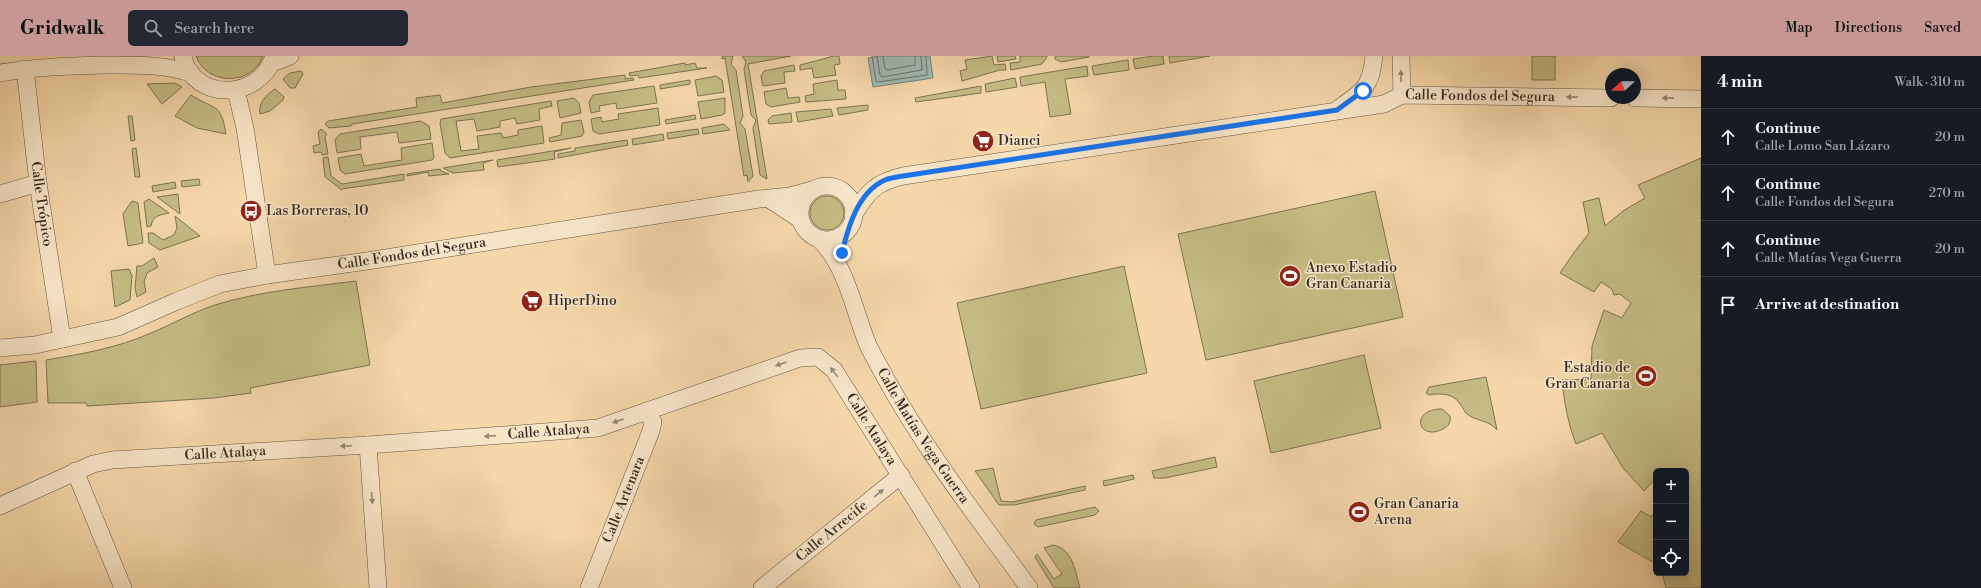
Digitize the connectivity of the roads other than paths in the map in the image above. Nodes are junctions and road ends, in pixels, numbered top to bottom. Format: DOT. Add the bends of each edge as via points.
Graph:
graph roads {
  1 [pos="183,56"];
  2 [pos="290,56"];
  3 [pos="1374,56"];
  4 [pos="1401,56"];
  5 [pos="273,60"];
  6 [pos="25,69"];
  7 [pos="0,73"];
  8 [pos="191,73"];
  9 [pos="236,90"];
  10 [pos="1402,95"];
  11 [pos="1605,98"];
  12 [pos="1641,98"];
  13 [pos="1701,99"];
  14 [pos="1337,110"];
  15 [pos="38,183"];
  16 [pos="878,184"];
  17 [pos="839,189"];
  18 [pos="812,190"];
  19 [pos="0,194"];
  20 [pos="769,199"];
  21 [pos="801,220"];
  22 [pos="851,222"];
  23 [pos="819,239"];
  24 [pos="842,269"];
  25 [pos="267,275"];
  26 [pos="62,339"];
  27 [pos="0,348"];
  28 [pos="647,411"];
  29 [pos="368,445"];
  30 [pos="75,471"];
  31 [pos="901,475"];
  32 [pos="0,506"];
  33 [pos="123,588"];
  34 [pos="378,588"];
  35 [pos="588,588"];
  36 [pos="762,588"];
  37 [pos="971,588"];
  38 [pos="1029,588"];
  1 -- 8 [label="street"];
  2 -- 5 [label="street"];
  3 -- 14 [label="street" via="1372,73 1363,91"];
  10 -- 4 [label="street, one-way"];
  5 -- 9 [label="street" via="263,76 251,85"];
  6 -- 7 [label="street"];
  6 -- 8 [label="street" via="53,66 142,65 170,66"];
  6 -- 15 [label="street, Calle Trópico"];
  8 -- 9 [label="street" via="200,82 212,88"];
  9 -- 25 [label="street" via="245,128"];
  11 -- 10 [label="street, Calle Fondos del Segura, one-way"];
  10 -- 14 [label="street, Calle Fondos del Segura" via="1384,104"];
  13 -- 12 [label="street, one-way"];
  14 -- 16 [label="street, Calle Fondos del Segura" via="903,176"];
  15 -- 19 [label="street"];
  15 -- 26 [label="street, Calle Trópico"];
  16 -- 17 [label="street, Calle Fondos del Segura"];
  16 -- 22 [label="street, Calle Fondos del Segura" via="861,203"];
  17 -- 18 [label="street" via="828,186"];
  17 -- 22 [label="street" via="850,198 853,207"];
  18 -- 20 [label="street, Calle Fondos del Segura"];
  18 -- 21 [label="street" via="802,203"];
  20 -- 21 [label="street"];
  20 -- 25 [label="street, Calle Fondos del Segura" via="759,198"];
  21 -- 23 [label="street" via="811,235"];
  22 -- 23 [label="street" via="837,238"];
  22 -- 24 [label="street, Calle Matías Vega Guerra" via="842,253"];
  23 -- 24 [label="street, Calle Matías Vega Guerra" via="828,247"];
  24 -- 38 [label="street, Calle Matías Vega Guerra" via="868,346 893,392 932,453"];
  25 -- 26 [label="street, Calle Fondos del Segura" via="220,284 176,300 118,327"];
  26 -- 27 [label="street, Calle Fondos del Segura"];
  28 -- 29 [label="street, Calle Atalaya, one-way" via="598,428"];
  31 -- 28 [label="street, Calle Atalaya, one-way" via="834,370 818,357 800,358"];
  28 -- 35 [label="street, Calle Artenara" via="653,422 651,431"];
  29 -- 30 [label="street, Calle Atalaya, one-way" via="112,460"];
  29 -- 34 [label="street, one-way"];
  30 -- 32 [label="street, Calle Atalaya"];
  30 -- 33 [label="street"];
  36 -- 31 [label="street, Calle Arrecife, one-way"];
  31 -- 37 [label="street, Calle Atalaya"];
}
